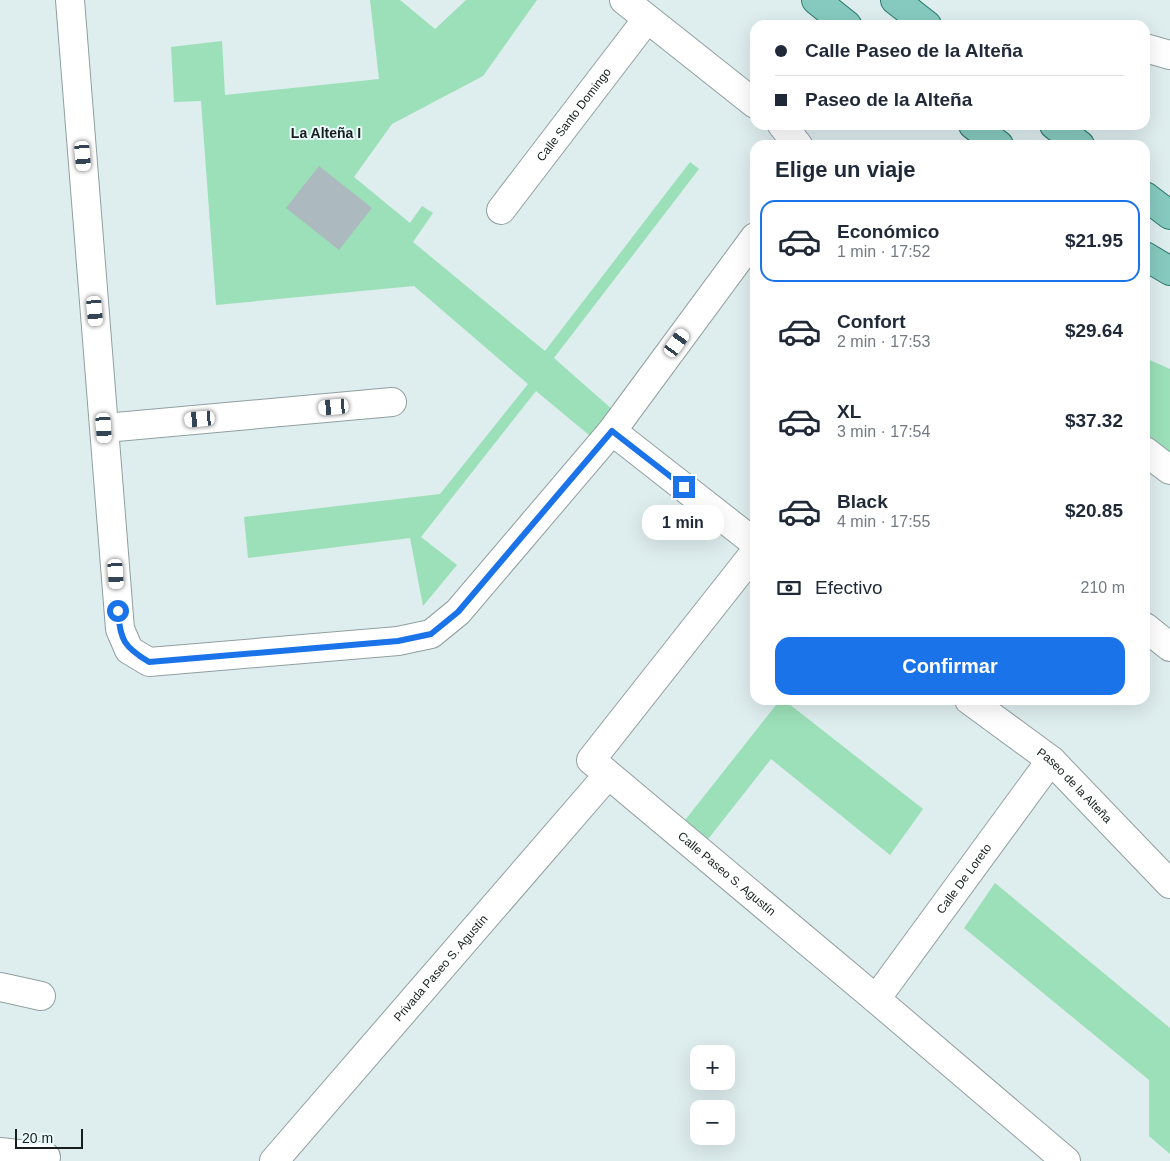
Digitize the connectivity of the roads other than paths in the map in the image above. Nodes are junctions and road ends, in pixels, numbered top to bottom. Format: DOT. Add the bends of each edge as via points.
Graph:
graph roads {
  1 [pos="70,0"];
  2 [pos="624,0"];
  3 [pos="816,0"];
  4 [pos="895,0"];
  5 [pos="647,19"];
  6 [pos="841,20"];
  7 [pos="920,20"];
  8 [pos="1150,49"];
  9 [pos="1170,55"];
  10 [pos="750,100"];
  11 [pos="786,130"];
  12 [pos="980,130"];
  13 [pos="1060,130"];
  14 [pos="794,140"];
  15 [pos="992,140"];
  16 [pos="1074,140"];
  17 [pos="1150,200"];
  18 [pos="501,210"];
  19 [pos="1170,215"];
  20 [pos="750,244"];
  21 [pos="1150,259"];
  22 [pos="1170,271"];
  23 [pos="392,402"];
  24 [pos="104,428"];
  25 [pos="612,431"];
  26 [pos="1150,455"];
  27 [pos="1170,470"];
  28 [pos="750,539"];
  29 [pos="750,558"];
  30 [pos="1150,632"];
  31 [pos="1170,647"];
  32 [pos="976,705"];
  33 [pos="1051,760"];
  34 [pos="607,776"];
  35 [pos="1170,884"];
  36 [pos="0,987"];
  37 [pos="41,996"];
  38 [pos="876,998"];
  39 [pos="0,1152"];
  40 [pos="46,1157"];
  41 [pos="274,1161"];
  42 [pos="1066,1161"];
  1 -- 24 [label="street"];
  2 -- 5 [label="street"];
  3 -- 6 [label="main road"];
  4 -- 7 [label="main road"];
  5 -- 10 [label="street"];
  5 -- 18 [label="street, Calle Santo Domingo"];
  8 -- 9 [label="street"];
  11 -- 14 [label="street"];
  12 -- 15 [label="main road"];
  13 -- 16 [label="main road"];
  17 -- 19 [label="main road"];
  20 -- 25 [label="street"];
  21 -- 22 [label="main road"];
  23 -- 24 [label="street"];
  24 -- 25 [label="street" via="120,629 130,650 149,662 398,641 431,634 458,612"];
  25 -- 28 [label="street"];
  26 -- 27 [label="street"];
  29 -- 34 [label="street, Calle Paseo S. Agustín" via="591,760"];
  30 -- 31 [label="street"];
  32 -- 33 [label="street, Paseo de la Alteña"];
  33 -- 35 [label="street, Paseo de la Alteña"];
  33 -- 38 [label="street, Calle De Loreto"];
  34 -- 38 [label="street, Calle Paseo S. Agustín"];
  34 -- 41 [label="street, Privada Paseo S. Agustín"];
  36 -- 37 [label="street"];
  38 -- 42 [label="street, Calle Paseo S. Agustín"];
  39 -- 40 [label="street"];
}
